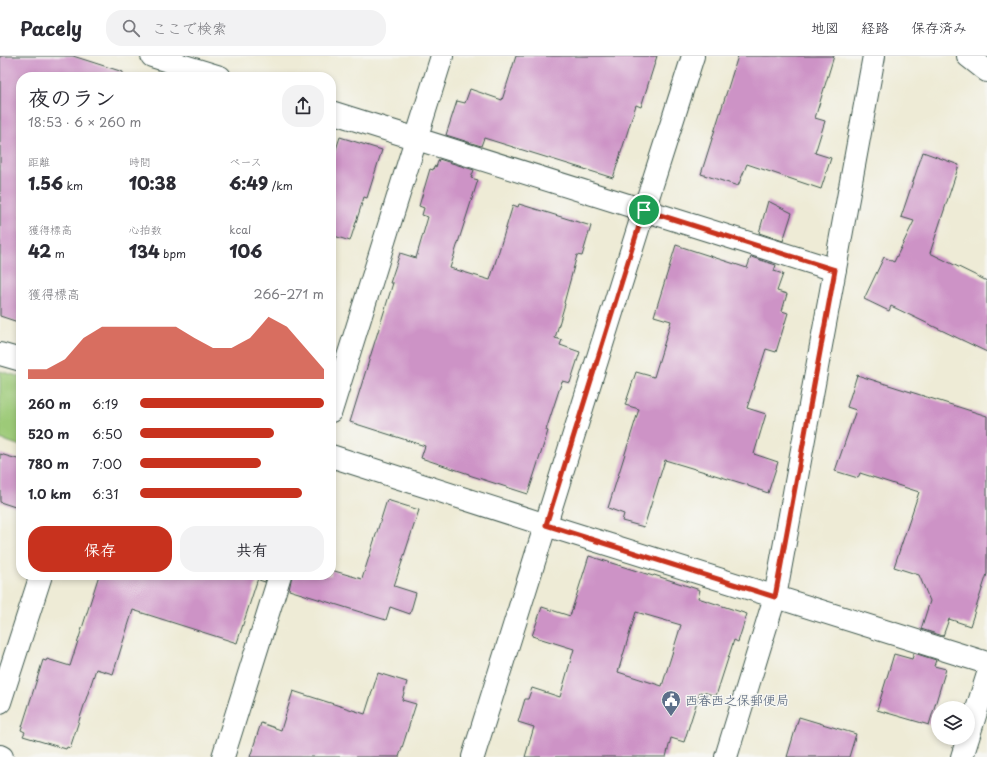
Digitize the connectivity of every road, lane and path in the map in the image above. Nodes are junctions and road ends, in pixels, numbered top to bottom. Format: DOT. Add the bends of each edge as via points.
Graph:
graph roads {
  1 [pos="152,56"];
  2 [pos="442,56"];
  3 [pos="693,56"];
  4 [pos="874,56"];
  5 [pos="968,56"];
  6 [pos="200,68"];
  7 [pos="987,71"];
  8 [pos="336,114"];
  9 [pos="416,138"];
  10 [pos="644,210"];
  11 [pos="835,270"];
  12 [pos="0,354"];
  13 [pos="16,359"];
  14 [pos="336,394"];
  15 [pos="336,458"];
  16 [pos="546,525"];
  17 [pos="39,580"];
  18 [pos="278,580"];
  19 [pos="775,597"];
  20 [pos="987,665"];
  21 [pos="0,702"];
  22 [pos="975,711"];
  23 [pos="966,745"];
  24 [pos="223,757"];
  25 [pos="473,757"];
  26 [pos="726,757"];
  27 [pos="962,757"];
  1 -- 6 [label="street"];
  2 -- 9 [label="street"];
  3 -- 10 [label="street"];
  4 -- 11 [label="street"];
  5 -- 7 [label="street"];
  8 -- 9 [label="street"];
  9 -- 10 [label="street"];
  9 -- 14 [label="street"];
  10 -- 11 [label="street"];
  10 -- 16 [label="street"];
  11 -- 19 [label="street"];
  12 -- 13 [label="street"];
  15 -- 16 [label="street"];
  16 -- 19 [label="street"];
  16 -- 25 [label="street"];
  17 -- 21 [label="street"];
  18 -- 24 [label="street"];
  19 -- 20 [label="street"];
  19 -- 26 [label="street"];
  20 -- 22 [label="street"];
  23 -- 27 [label="street"];
}
